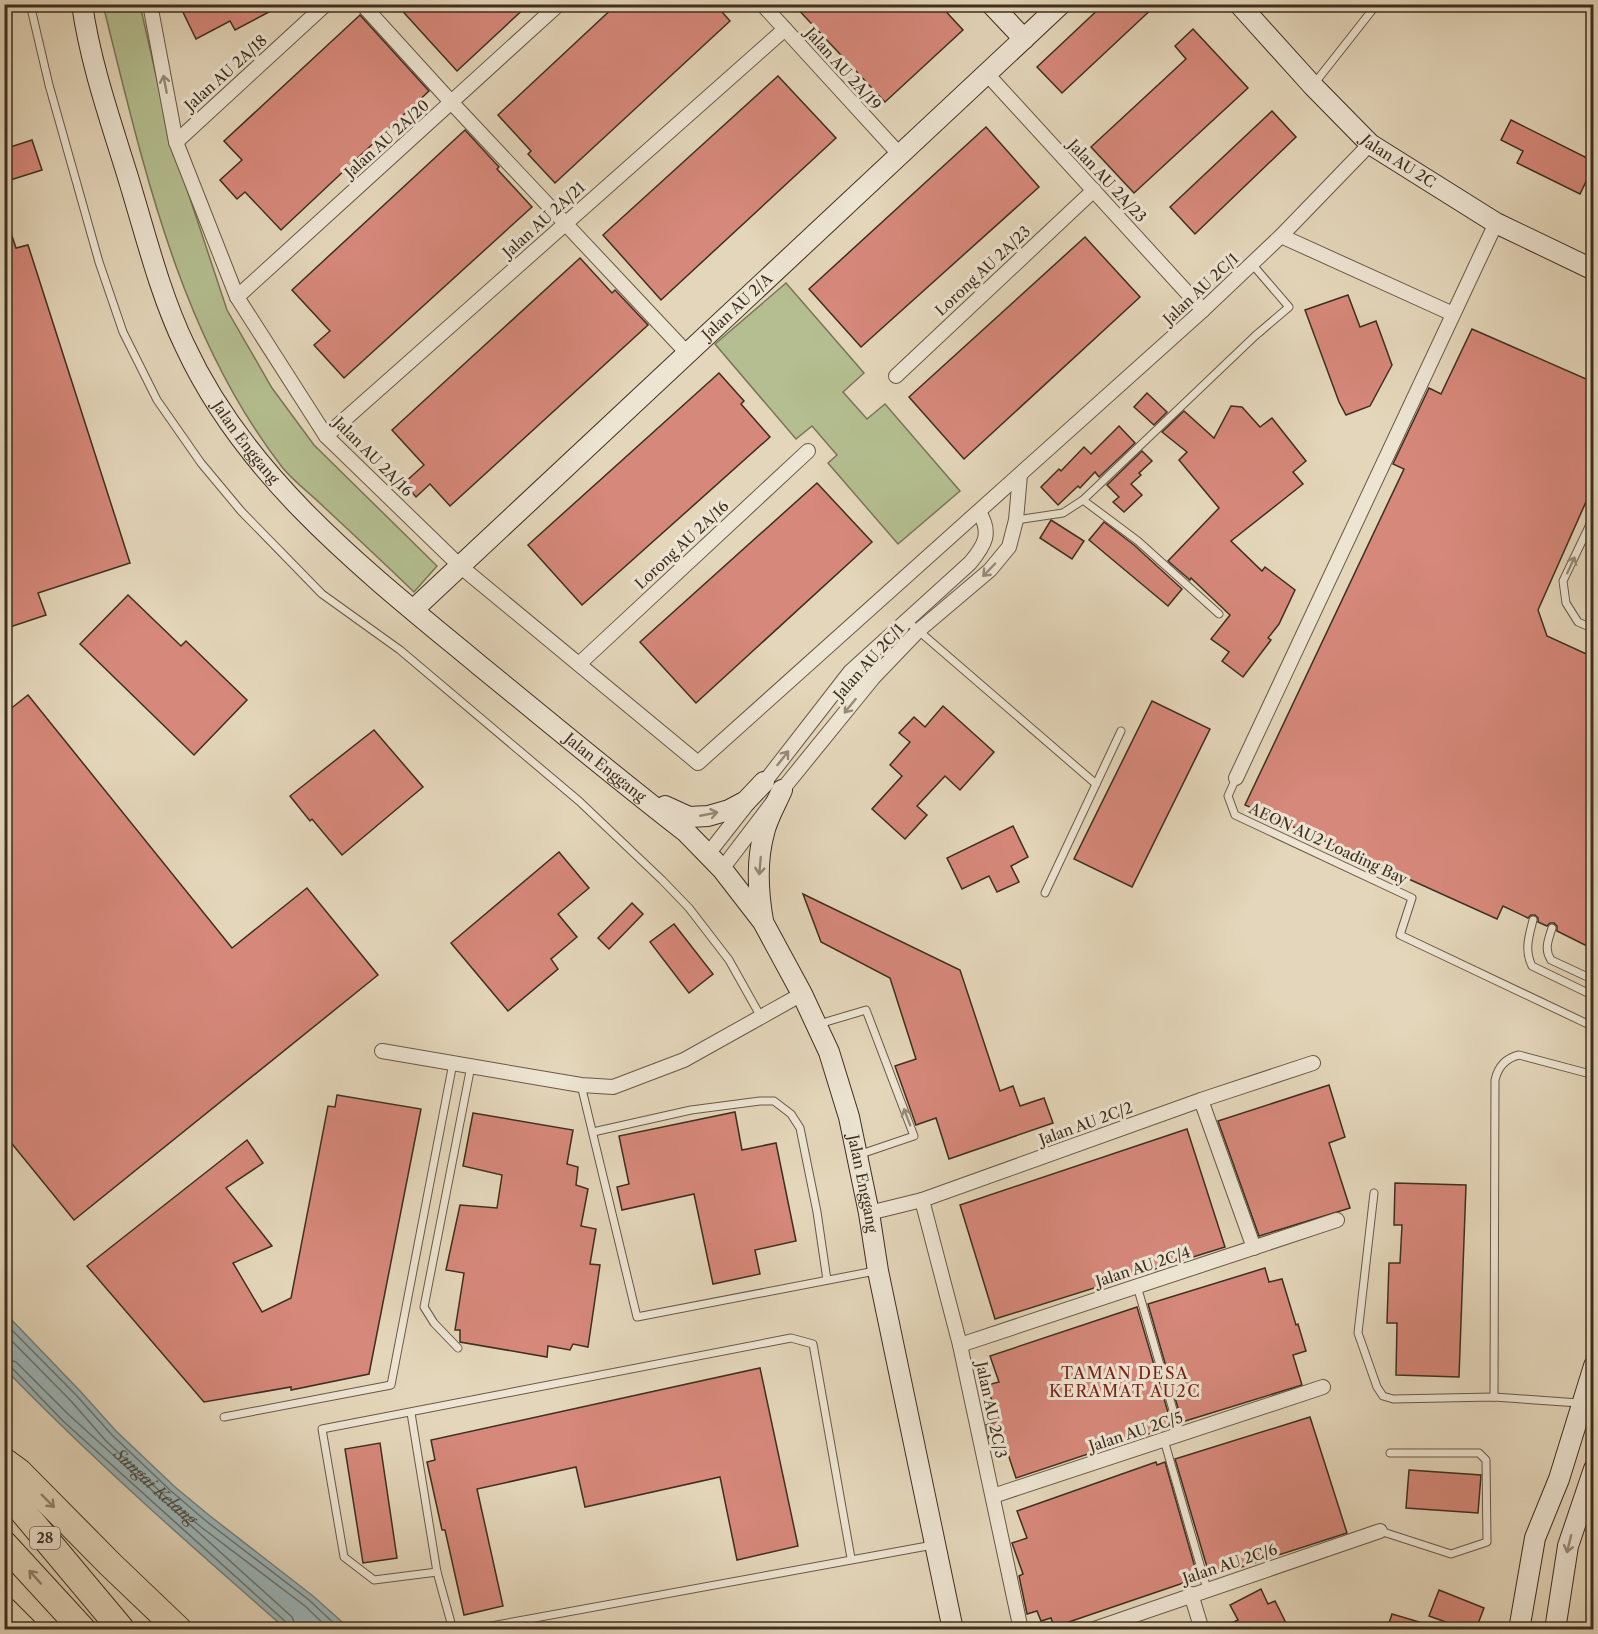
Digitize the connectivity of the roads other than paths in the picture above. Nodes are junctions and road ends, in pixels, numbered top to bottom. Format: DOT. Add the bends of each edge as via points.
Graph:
graph roads {
  1 [pos="30,4"];
  2 [pos="82,4"];
  3 [pos="150,4"];
  4 [pos="326,4"];
  5 [pos="362,4"];
  6 [pos="559,4"];
  7 [pos="762,4"];
  8 [pos="991,4"];
  9 [pos="1061,4"];
  10 [pos="1239,4"];
  11 [pos="1377,4"];
  12 [pos="784,29"];
  13 [pos="1024,39"];
  14 [pos="987,74"];
  15 [pos="1312,86"];
  16 [pos="452,103"];
  17 [pos="176,142"];
  18 [pos="1370,144"];
  19 [pos="900,155"];
  20 [pos="1094,190"];
  21 [pos="1496,223"];
  22 [pos="565,224"];
  23 [pos="1281,236"];
  24 [pos="1252,264"];
  25 [pos="1593,270"];
  26 [pos="237,297"];
  27 [pos="1203,310"];
  28 [pos="1454,314"];
  29 [pos="687,353"];
  30 [pos="896,376"];
  31 [pos="326,436"];
  32 [pos="808,451"];
  33 [pos="1020,475"];
  34 [pos="1083,500"];
  35 [pos="979,512"];
  36 [pos="1593,516"];
  37 [pos="1016,520"];
  38 [pos="460,566"];
  39 [pos="413,610"];
  40 [pos="1219,614"];
  41 [pos="906,620"];
  42 [pos="1593,629"];
  43 [pos="918,631"];
  44 [pos="579,664"];
  45 [pos="1121,731"];
  46 [pos="698,763"];
  47 [pos="1236,778"];
  48 [pos="1096,784"];
  49 [pos="773,786"];
  50 [pos="635,793"];
  51 [pos="708,854"];
  52 [pos="722,869"];
  53 [pos="1045,893"];
  54 [pos="1533,920"];
  55 [pos="763,922"];
  56 [pos="1552,928"];
  57 [pos="1593,980"];
  58 [pos="802,994"];
  59 [pos="1593,996"];
  60 [pos="761,1017"];
  61 [pos="816,1025"];
  62 [pos="1593,1027"];
  63 [pos="382,1051"];
  64 [pos="453,1063"];
  65 [pos="1313,1063"];
  66 [pos="471,1066"];
  67 [pos="1593,1075"];
  68 [pos="581,1085"];
  69 [pos="1201,1100"];
  70 [pos="593,1132"];
  71 [pos="858,1155"];
  72 [pos="1374,1193"];
  73 [pos="922,1200"];
  74 [pos="869,1213"];
  75 [pos="1337,1220"];
  76 [pos="1254,1248"];
  77 [pos="878,1271"];
  78 [pos="827,1280"];
  79 [pos="1137,1286"];
  80 [pos="960,1345"];
  81 [pos="458,1348"];
  82 [pos="1593,1366"];
  83 [pos="1323,1387"];
  84 [pos="1494,1397"];
  85 [pos="1582,1403"];
  86 [pos="411,1413"];
  87 [pos="224,1417"];
  88 [pos="1180,1434"];
  89 [pos="1164,1440"];
  90 [pos="1390,1453"];
  91 [pos="4,1461"];
  92 [pos="1593,1469"];
  93 [pos="4,1489"];
  94 [pos="993,1496"];
  95 [pos="1380,1531"];
  96 [pos="4,1544"];
  97 [pos="936,1544"];
  98 [pos="851,1558"];
  99 [pos="437,1572"];
  100 [pos="1207,1589"];
  101 [pos="1191,1594"];
  102 [pos="4,1610"];
  103 [pos="24,1629"];
  104 [pos="83,1629"];
  105 [pos="122,1629"];
  106 [pos="179,1629"];
  107 [pos="453,1629"];
  108 [pos="469,1629"];
  109 [pos="953,1629"];
  110 [pos="1021,1629"];
  111 [pos="1091,1629"];
  112 [pos="1202,1629"];
  113 [pos="1519,1629"];
  114 [pos="1555,1629"];
  1 -- 60 [label="lane" via="99,262 123,332 157,400 201,462 241,511 322,594 409,658 579,801 662,880 729,960"];
  2 -- 39 [label="main road, Jalan Enggang" via="103,93 163,293 190,356 240,437 276,483 355,561"];
  17 -- 3 [label="street, Jalan AU 2A/16, one-way"];
  4 -- 17 [label="street, Jalan AU 2A/18"];
  5 -- 16 [label="street"];
  6 -- 16 [label="street, Jalan AU 2A/20"];
  7 -- 12 [label="street, Jalan AU 2A/19"];
  8 -- 13 [label="main road"];
  9 -- 13 [label="main road, Jalan AU 2/A"];
  10 -- 15 [label="main road, Jalan AU 2C"];
  11 -- 15 [label="lane"];
  12 -- 19 [label="street, Jalan AU 2A/19"];
  12 -- 22 [label="street, Jalan AU 2A/21"];
  13 -- 14 [label="main road, Jalan AU 2/A"];
  14 -- 19 [label="main road, Jalan AU 2/A"];
  14 -- 20 [label="street, Jalan AU 2A/23"];
  15 -- 18 [label="main road, Jalan AU 2C"];
  16 -- 22 [label="street"];
  16 -- 26 [label="street, Jalan AU 2A/20"];
  17 -- 26 [label="street, Jalan AU 2A/16"];
  18 -- 21 [label="main road, Jalan AU 2C"];
  18 -- 23 [label="street, Jalan AU 2C/1"];
  19 -- 29 [label="main road, Jalan AU 2/A"];
  20 -- 27 [label="street, Jalan AU 2A/23"];
  20 -- 30 [label="street, Lorong AU 2A/23"];
  21 -- 25 [label="main road, Jalan AU 2C"];
  21 -- 28 [label="street"];
  22 -- 29 [label="street"];
  22 -- 31 [label="street, Jalan AU 2A/21"];
  23 -- 24 [label="street, Jalan AU 2C/1"];
  23 -- 28 [label="street"];
  24 -- 27 [label="street, Jalan AU 2C/1"];
  24 -- 34 [label="lane" via="1289,307"];
  26 -- 31 [label="street, Jalan AU 2A/16"];
  27 -- 33 [label="street, Jalan AU 2C/1"];
  28 -- 47 [label="street"];
  29 -- 38 [label="main road, Jalan AU 2/A"];
  31 -- 38 [label="street, Jalan AU 2A/16"];
  32 -- 44 [label="street, Lorong AU 2A/16"];
  33 -- 35 [label="street, Jalan AU 2C/1"];
  33 -- 37 [label="street, Jalan AU 2C/1"];
  34 -- 37 [label="lane" via="1063,513"];
  34 -- 40 [label="lane" via="1138,541"];
  35 -- 41 [label="street, Jalan AU 2C/1" via="986,524 980,551"];
  35 -- 46 [label="street, Jalan AU 2C/1"];
  42 -- 36 [label="lane, one-way" via="1578,622 1566,603 1563,581"];
  37 -- 43 [label="street, Jalan AU 2C/1, one-way" via="1009,546 990,570"];
  38 -- 39 [label="main road, Jalan AU 2/A"];
  38 -- 44 [label="street, Jalan AU 2A/16"];
  39 -- 50 [label="main road, Jalan Enggang"];
  41 -- 43 [label="lane"];
  49 -- 41 [label="street, Jalan AU 2C/1, one-way" via="850,672"];
  43 -- 48 [label="lane"];
  43 -- 49 [label="street, Jalan AU 2C/1, one-way"];
  44 -- 46 [label="street, Jalan AU 2A/16"];
  45 -- 48 [label="lane"];
  47 -- 62 [label="lane, AEON AU2 Loading Bay" via="1228,796 1235,815 1412,898 1400,935"];
  48 -- 53 [label="lane"];
  50 -- 49 [label="main road, one-way" via="689,817 729,810"];
  49 -- 51 [label="street, Jalan AU 2C/1"];
  49 -- 52 [label="street, Jalan AU 2C/1"];
  49 -- 55 [label="main road, one-way" via="759,876"];
  50 -- 51 [label="main road, Jalan Enggang"];
  51 -- 52 [label="main road, Jalan Enggang"];
  52 -- 55 [label="main road, Jalan Enggang"];
  54 -- 59 [label="lane" via="1527,956 1532,966"];
  55 -- 58 [label="main road, Jalan Enggang"];
  56 -- 57 [label="lane" via="1546,946 1551,960"];
  58 -- 60 [label="street"];
  58 -- 61 [label="main road, Jalan Enggang"];
  60 -- 68 [label="street" via="684,1060 638,1078 613,1087"];
  61 -- 71 [label="main road, Jalan Enggang" via="830,1053"];
  71 -- 61 [label="lane, one-way" via="914,1136 866,1010"];
  63 -- 64 [label="street"];
  64 -- 66 [label="street"];
  64 -- 87 [label="lane" via="392,1385"];
  65 -- 69 [label="street, Jalan AU 2C/2"];
  66 -- 68 [label="street"];
  66 -- 81 [label="lane" via="424,1308"];
  67 -- 84 [label="lane" via="1519,1055 1511,1057 1498,1070"];
  68 -- 70 [label="lane"];
  69 -- 73 [label="street, Jalan AU 2C/2"];
  69 -- 76 [label="street"];
  70 -- 78 [label="lane" via="691,1110 774,1101 791,1114 800,1128"];
  70 -- 78 [label="lane" via="637,1317"];
  71 -- 74 [label="main road, Jalan Enggang"];
  72 -- 84 [label="lane" via="1358,1333 1377,1387 1383,1396 1393,1399"];
  73 -- 74 [label="street, Jalan AU 2C/2"];
  73 -- 80 [label="street, Jalan AU 2C/3"];
  74 -- 77 [label="main road, Jalan Enggang"];
  75 -- 76 [label="street, Jalan AU 2C/4"];
  76 -- 79 [label="street, Jalan AU 2C/4"];
  77 -- 78 [label="lane"];
  77 -- 97 [label="main road, Jalan Enggang"];
  79 -- 80 [label="street, Jalan AU 2C/4"];
  79 -- 88 [label="lane"];
  80 -- 94 [label="street, Jalan AU 2C/3"];
  82 -- 85 [label="main road"];
  83 -- 88 [label="street, Jalan AU 2C/5"];
  84 -- 85 [label="lane"];
  85 -- 113 [label="main road" via="1535,1538"];
  86 -- 98 [label="lane" via="791,1338 813,1344"];
  86 -- 99 [label="lane"];
  86 -- 99 [label="lane" via="322,1429 344,1557 374,1580"];
  88 -- 89 [label="street, Jalan AU 2C/5"];
  89 -- 94 [label="street, Jalan AU 2C/5"];
  89 -- 100 [label="lane"];
  90 -- 95 [label="lane" via="1479,1453 1486,1460 1487,1542 1451,1554"];
  91 -- 106 [label="highway, one-way"];
  92 -- 114 [label="main road, one-way" via="1568,1546"];
  93 -- 105 [label="highway, 28"];
  94 -- 110 [label="street, Jalan AU 2C/3"];
  95 -- 100 [label="street, Jalan AU 2C/6"];
  104 -- 96 [label="highway, 28, one-way"];
  97 -- 98 [label="lane"];
  97 -- 109 [label="main road, Jalan Enggang"];
  98 -- 108 [label="lane"];
  99 -- 107 [label="lane"];
  100 -- 101 [label="street, Jalan AU 2C/6"];
  101 -- 111 [label="street, Jalan AU 2C/6"];
  101 -- 112 [label="street"];
  102 -- 103 [label="highway"];
}
